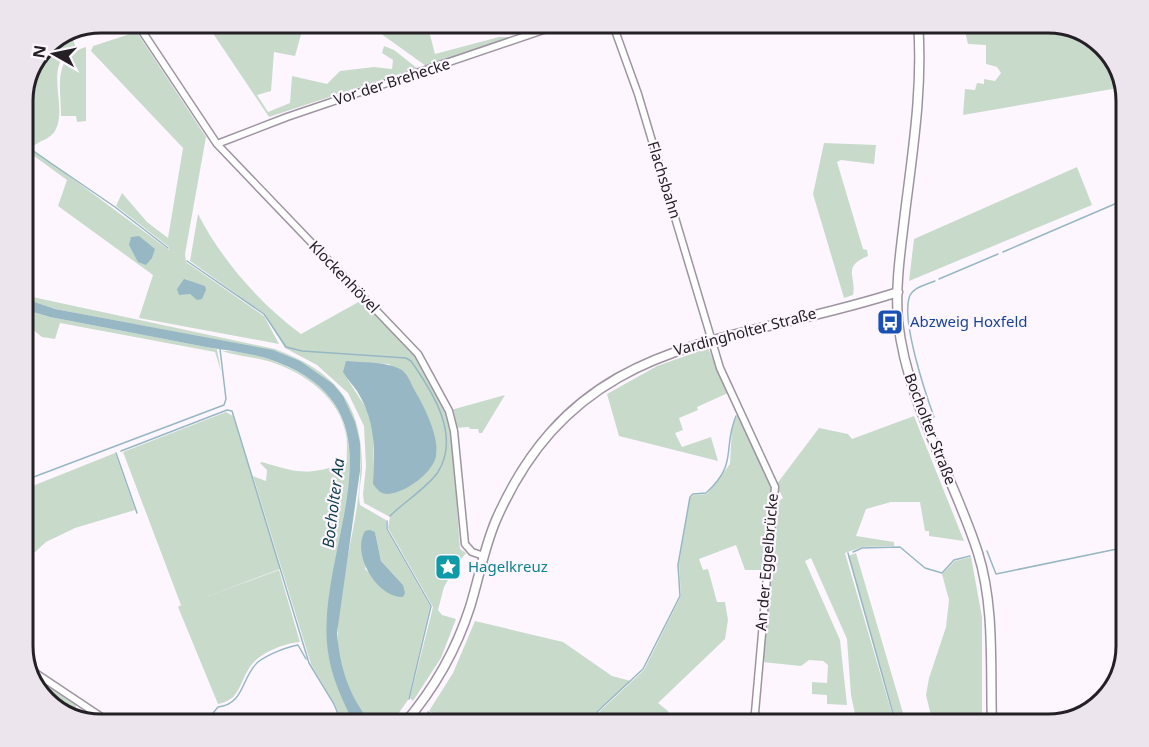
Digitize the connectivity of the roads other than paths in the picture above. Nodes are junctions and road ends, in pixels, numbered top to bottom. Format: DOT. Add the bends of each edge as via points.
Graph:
graph roads {
  1 [pos="143,33"];
  2 [pos="534,33"];
  3 [pos="616,33"];
  4 [pos="918,33"];
  5 [pos="217,144"];
  6 [pos="898,292"];
  7 [pos="710,340"];
  8 [pos="484,556"];
  9 [pos="40,676"];
  10 [pos="96,713"];
  11 [pos="412,714"];
  12 [pos="755,714"];
  13 [pos="992,714"];
  1 -- 5 [label="street, Klockenhövel"];
  2 -- 5 [label="street, Vor der Brehecke"];
  3 -- 7 [label="street, Flachsbahn" via="638,94"];
  4 -- 6 [label="main road, Bocholter Straße" via="919,100"];
  5 -- 8 [label="street, Klockenhövel" via="418,354 449,411 454,431 465,544 472,552"];
  6 -- 7 [label="main road, Vardingholter Straße"];
  6 -- 13 [label="main road, Bocholter Straße" via="903,354 914,393 982,568 989,622"];
  7 -- 8 [label="main road, Vardingholter Straße" via="645,362 621,375 556,426 516,479"];
  7 -- 12 [label="street, An der Eggelbrücke" via="775,487"];
  8 -- 11 [label="main road, Vardingholter Straße" via="471,606 452,654"];
  9 -- 10 [label="street"];
}
